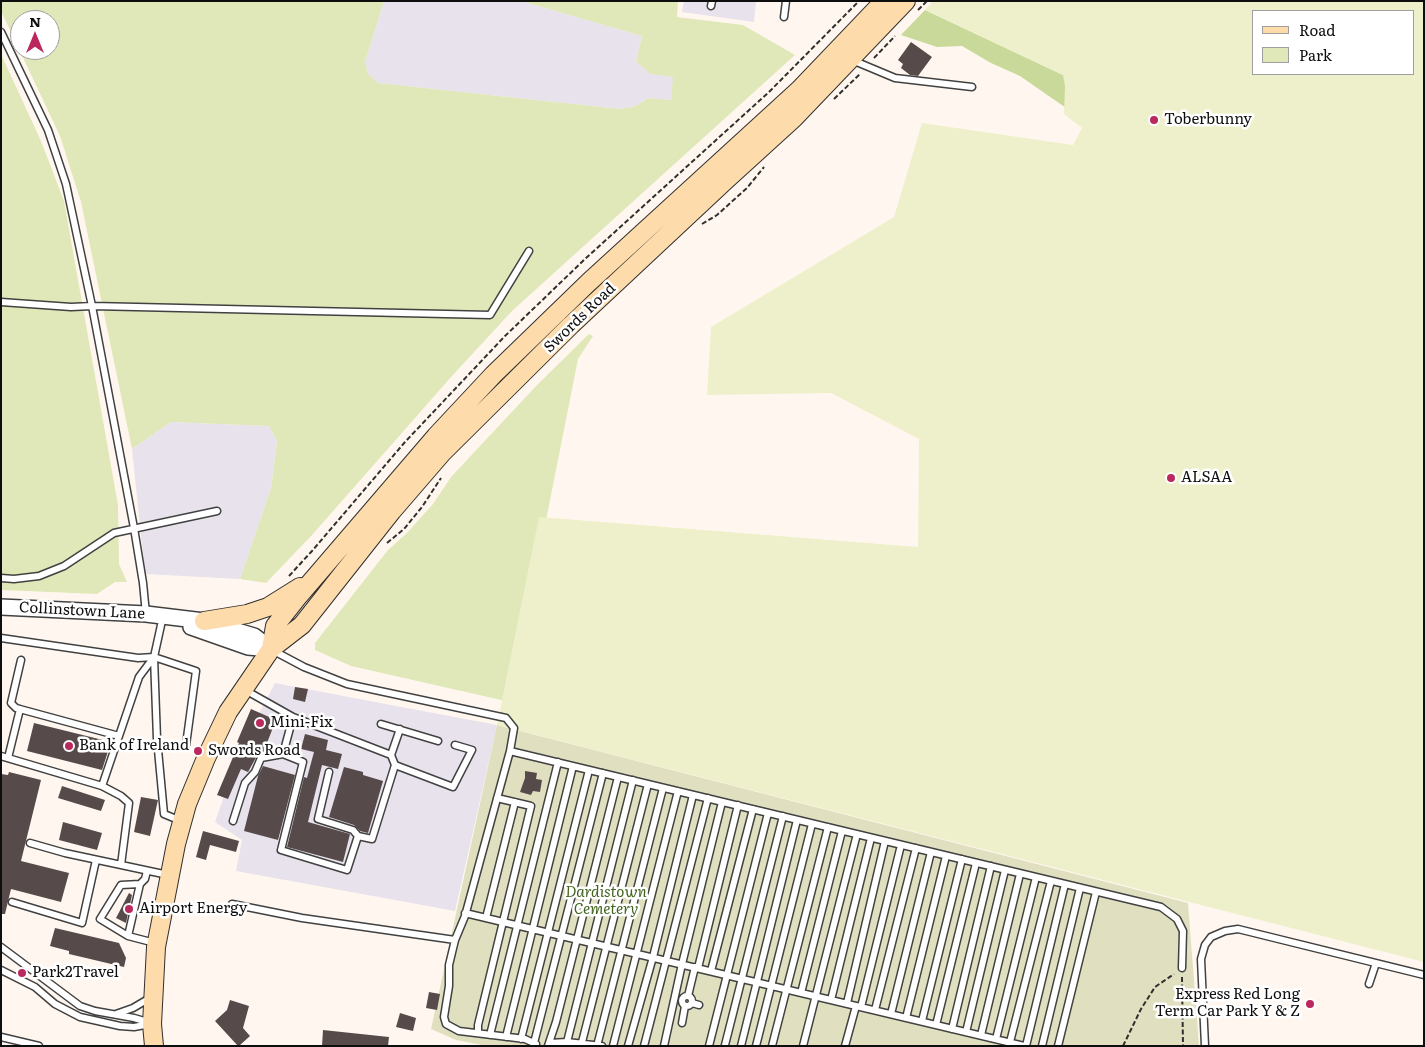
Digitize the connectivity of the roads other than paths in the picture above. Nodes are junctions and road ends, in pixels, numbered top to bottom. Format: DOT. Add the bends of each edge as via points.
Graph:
graph roads {
  1 [pos="786,1"];
  2 [pos="884,1"];
  3 [pos="910,8"];
  4 [pos="784,17"];
  5 [pos="1,32"];
  6 [pos="859,63"];
  7 [pos="972,87"];
  8 [pos="529,251"];
  9 [pos="1,302"];
  10 [pos="92,306"];
  11 [pos="217,511"];
  12 [pos="134,528"];
  13 [pos="1,578"];
  14 [pos="312,581"];
  15 [pos="1,607"];
  16 [pos="146,614"];
  17 [pos="162,616"];
  18 [pos="204,621"];
  19 [pos="1,638"];
  20 [pos="271,649"];
  21 [pos="154,657"];
  22 [pos="21,660"];
  23 [pos="244,690"];
  24 [pos="20,709"];
  25 [pos="293,717"];
  26 [pos="381,724"];
  27 [pos="400,729"];
  28 [pos="119,736"];
  29 [pos="438,741"];
  30 [pos="186,745"];
  31 [pos="455,745"];
  32 [pos="510,751"];
  33 [pos="283,754"];
  34 [pos="391,755"];
  35 [pos="4,757"];
  36 [pos="558,762"];
  37 [pos="395,765"];
  38 [pos="573,766"];
  39 [pos="589,770"];
  40 [pos="330,772"];
  41 [pos="603,773"];
  42 [pos="618,777"];
  43 [pos="633,780"];
  44 [pos="648,784"];
  45 [pos="102,786"];
  46 [pos="663,788"];
  47 [pos="678,791"];
  48 [pos="693,795"];
  49 [pos="498,798"];
  50 [pos="708,798"];
  51 [pos="515,802"];
  52 [pos="722,802"];
  53 [pos="738,806"];
  54 [pos="753,809"];
  55 [pos="768,813"];
  56 [pos="784,816"];
  57 [pos="797,820"];
  58 [pos="232,821"];
  59 [pos="182,822"];
  60 [pos="812,824"];
  61 [pos="828,827"];
  62 [pos="842,831"];
  63 [pos="856,834"];
  64 [pos="358,836"];
  65 [pos="871,838"];
  66 [pos="885,841"];
  67 [pos="30,843"];
  68 [pos="900,845"];
  69 [pos="916,848"];
  70 [pos="931,852"];
  71 [pos="946,856"];
  72 [pos="96,860"];
  73 [pos="962,860"];
  74 [pos="976,863"];
  75 [pos="121,865"];
  76 [pos="991,866"];
  77 [pos="147,870"];
  78 [pos="1005,870"];
  79 [pos="1020,874"];
  80 [pos="169,876"];
  81 [pos="1036,877"];
  82 [pos="1051,881"];
  83 [pos="140,884"];
  84 [pos="1065,884"];
  85 [pos="1080,888"];
  86 [pos="1096,892"];
  87 [pos="12,902"];
  88 [pos="232,904"];
  89 [pos="465,913"];
  90 [pos="486,918"];
  91 [pos="502,921"];
  92 [pos="518,925"];
  93 [pos="532,928"];
  94 [pos="548,932"];
  95 [pos="128,936"];
  96 [pos="562,936"];
  97 [pos="577,939"];
  98 [pos="455,940"];
  99 [pos="592,943"];
  100 [pos="156,944"];
  101 [pos="607,946"];
  102 [pos="1,948"];
  103 [pos="622,950"];
  104 [pos="637,954"];
  105 [pos="653,957"];
  106 [pos="667,961"];
  107 [pos="1376,963"];
  108 [pos="682,964"];
  109 [pos="696,968"];
  110 [pos="1182,968"];
  111 [pos="1,970"];
  112 [pos="711,971"];
  113 [pos="726,975"];
  114 [pos="1424,975"];
  115 [pos="742,978"];
  116 [pos="756,982"];
  117 [pos="1369,984"];
  118 [pos="771,985"];
  119 [pos="786,989"];
  120 [pos="801,993"];
  121 [pos="816,996"];
  122 [pos="152,997"];
  123 [pos="674,999"];
  124 [pos="831,1000"];
  125 [pos="687,1002"];
  126 [pos="846,1004"];
  127 [pos="699,1005"];
  128 [pos="859,1006"];
  129 [pos="875,1010"];
  130 [pos="891,1014"];
  131 [pos="112,1015"];
  132 [pos="906,1018"];
  133 [pos="922,1021"];
  134 [pos="682,1022"];
  135 [pos="152,1024"];
  136 [pos="936,1025"];
  137 [pos="952,1028"];
  138 [pos="966,1032"];
  139 [pos="478,1033"];
  140 [pos="490,1035"];
  141 [pos="981,1035"];
  142 [pos="1,1037"];
  143 [pos="506,1037"];
  144 [pos="521,1039"];
  145 [pos="996,1039"];
  146 [pos="1010,1042"];
  147 [pos="566,1044"];
  148 [pos="536,1045"];
  149 [pos="548,1045"];
  150 [pos="582,1045"];
  151 [pos="599,1045"];
  152 [pos="725,1045"];
  153 [pos="39,1046"];
  154 [pos="154,1046"];
  155 [pos="613,1046"];
  156 [pos="628,1046"];
  157 [pos="644,1046"];
  158 [pos="664,1046"];
  159 [pos="709,1046"];
  160 [pos="741,1046"];
  161 [pos="756,1046"];
  162 [pos="772,1046"];
  163 [pos="803,1046"];
  164 [pos="845,1046"];
  165 [pos="1025,1046"];
  166 [pos="1042,1046"];
  167 [pos="1058,1046"];
  168 [pos="1205,1046"];
  1 -- 4 [label="lane"];
  2 -- 14 [label="main road, Swords Road" via="799,90 589,282 494,375 436,436"];
  3 -- 6 [label="main road, Swords Road"];
  5 -- 10 [label="lane" via="48,130 66,184"];
  6 -- 7 [label="lane" via="895,78"];
  6 -- 20 [label="main road, Swords Road" via="725,180 571,325 442,453 302,625"];
  8 -- 10 [label="lane" via="490,315"];
  9 -- 10 [label="lane"];
  10 -- 12 [label="lane"];
  11 -- 12 [label="lane"];
  12 -- 13 [label="lane" via="114,533 64,566 39,576"];
  12 -- 16 [label="lane"];
  14 -- 18 [label="main road" via="268,608"];
  14 -- 20 [label="main road, Swords Road" via="275,626"];
  15 -- 16 [label="street, Collinstown Lane"];
  16 -- 17 [label="street, Collinstown Lane"];
  17 -- 18 [label="street, Collinstown Lane"];
  17 -- 20 [label="street, Collinstown Lane" via="248,647"];
  17 -- 21 [label="lane"];
  18 -- 20 [label="street, Collinstown Lane" via="254,636"];
  19 -- 21 [label="lane" via="138,658"];
  20 -- 23 [label="main road, Swords Road"];
  20 -- 32 [label="lane" via="346,684 506,718 514,728"];
  21 -- 28 [label="lane" via="140,677"];
  21 -- 30 [label="lane" via="196,671"];
  21 -- 59 [label="lane" via="164,814"];
  22 -- 24 [label="lane" via="11,703"];
  23 -- 25 [label="lane"];
  23 -- 59 [label="main road, Swords Road" via="228,712 206,758"];
  24 -- 28 [label="lane"];
  24 -- 35 [label="lane"];
  25 -- 33 [label="lane"];
  25 -- 34 [label="lane"];
  26 -- 27 [label="lane"];
  27 -- 29 [label="lane"];
  27 -- 34 [label="lane"];
  28 -- 45 [label="lane"];
  31 -- 37 [label="lane" via="472,750 453,787"];
  32 -- 36 [label="lane"];
  32 -- 49 [label="lane"];
  33 -- 58 [label="lane" via="261,758 255,772 245,782"];
  33 -- 64 [label="lane" via="303,762 281,850 347,870"];
  34 -- 37 [label="lane"];
  35 -- 45 [label="lane"];
  36 -- 38 [label="lane"];
  36 -- 92 [label="lane"];
  37 -- 64 [label="lane" via="372,839"];
  38 -- 39 [label="lane"];
  38 -- 93 [label="lane"];
  39 -- 41 [label="lane"];
  39 -- 94 [label="lane"];
  40 -- 64 [label="lane" via="318,819 353,830"];
  41 -- 42 [label="lane"];
  41 -- 96 [label="lane"];
  42 -- 43 [label="lane"];
  42 -- 97 [label="lane"];
  43 -- 44 [label="lane"];
  43 -- 99 [label="lane"];
  44 -- 46 [label="lane"];
  44 -- 101 [label="lane"];
  45 -- 75 [label="lane" via="122,796 129,804"];
  46 -- 47 [label="lane"];
  46 -- 103 [label="lane"];
  47 -- 48 [label="lane"];
  47 -- 104 [label="lane"];
  48 -- 50 [label="lane"];
  48 -- 105 [label="lane"];
  49 -- 51 [label="lane"];
  49 -- 89 [label="lane"];
  50 -- 52 [label="lane"];
  50 -- 106 [label="lane"];
  51 -- 90 [label="lane"];
  51 -- 91 [label="lane" via="531,806"];
  52 -- 53 [label="lane"];
  52 -- 108 [label="lane"];
  53 -- 54 [label="lane"];
  53 -- 109 [label="lane"];
  54 -- 55 [label="lane"];
  54 -- 112 [label="lane"];
  55 -- 56 [label="lane"];
  55 -- 113 [label="lane"];
  56 -- 57 [label="lane"];
  56 -- 115 [label="lane"];
  57 -- 60 [label="lane"];
  57 -- 116 [label="lane"];
  59 -- 80 [label="main road, Swords Road"];
  60 -- 61 [label="lane"];
  60 -- 118 [label="lane"];
  61 -- 62 [label="lane"];
  61 -- 119 [label="lane"];
  62 -- 63 [label="lane"];
  62 -- 120 [label="lane"];
  63 -- 65 [label="lane"];
  63 -- 121 [label="lane"];
  65 -- 66 [label="lane"];
  65 -- 124 [label="lane"];
  66 -- 68 [label="lane"];
  66 -- 126 [label="lane"];
  67 -- 72 [label="lane"];
  68 -- 69 [label="lane"];
  68 -- 128 [label="lane"];
  69 -- 70 [label="lane"];
  69 -- 129 [label="lane"];
  70 -- 71 [label="lane"];
  70 -- 130 [label="lane"];
  71 -- 73 [label="lane"];
  71 -- 132 [label="lane"];
  72 -- 75 [label="lane"];
  72 -- 87 [label="lane" via="82,923"];
  73 -- 74 [label="lane"];
  73 -- 133 [label="lane"];
  74 -- 76 [label="lane"];
  74 -- 136 [label="lane"];
  75 -- 77 [label="lane"];
  76 -- 78 [label="lane"];
  76 -- 137 [label="lane"];
  77 -- 80 [label="lane"];
  77 -- 83 [label="lane"];
  78 -- 79 [label="lane"];
  78 -- 138 [label="lane"];
  79 -- 81 [label="lane"];
  79 -- 141 [label="lane"];
  80 -- 100 [label="main road, Swords Road"];
  81 -- 82 [label="lane"];
  81 -- 145 [label="lane"];
  82 -- 84 [label="lane"];
  82 -- 146 [label="lane"];
  83 -- 95 [label="lane"];
  83 -- 95 [label="lane" via="121,885 100,919"];
  84 -- 85 [label="lane"];
  84 -- 165 [label="lane"];
  85 -- 86 [label="lane"];
  85 -- 166 [label="lane"];
  86 -- 110 [label="lane" via="1161,908 1177,919 1183,931"];
  86 -- 167 [label="lane"];
  88 -- 98 [label="lane" via="302,918"];
  89 -- 90 [label="lane"];
  89 -- 98 [label="lane"];
  90 -- 91 [label="lane"];
  91 -- 92 [label="lane"];
  91 -- 139 [label="lane"];
  92 -- 93 [label="lane"];
  92 -- 140 [label="lane"];
  93 -- 94 [label="lane"];
  93 -- 143 [label="lane"];
  94 -- 96 [label="lane"];
  94 -- 144 [label="lane"];
  95 -- 100 [label="lane"];
  96 -- 97 [label="lane"];
  96 -- 148 [label="lane"];
  97 -- 99 [label="lane"];
  97 -- 149 [label="lane"];
  98 -- 139 [label="lane" via="444,1017 446,1024 459,1031"];
  99 -- 101 [label="lane"];
  99 -- 147 [label="lane"];
  100 -- 122 [label="main road, Swords Road"];
  101 -- 103 [label="lane"];
  101 -- 150 [label="lane"];
  102 -- 131 [label="lane" via="80,1006"];
  103 -- 104 [label="lane"];
  103 -- 151 [label="lane"];
  104 -- 105 [label="lane"];
  104 -- 155 [label="lane"];
  105 -- 106 [label="lane"];
  105 -- 156 [label="lane"];
  106 -- 108 [label="lane"];
  106 -- 157 [label="lane"];
  107 -- 114 [label="lane"];
  107 -- 117 [label="lane"];
  107 -- 168 [label="lane" via="1238,928 1212,937 1201,959"];
  108 -- 109 [label="lane"];
  108 -- 123 [label="lane"];
  109 -- 112 [label="lane"];
  109 -- 125 [label="lane"];
  111 -- 135 [label="lane" via="35,987 55,1004 80,1017 120,1026"];
  112 -- 113 [label="lane"];
  113 -- 115 [label="lane"];
  113 -- 159 [label="lane"];
  115 -- 116 [label="lane"];
  115 -- 152 [label="lane"];
  116 -- 118 [label="lane"];
  116 -- 160 [label="lane"];
  118 -- 119 [label="lane"];
  118 -- 161 [label="lane"];
  119 -- 120 [label="lane"];
  119 -- 162 [label="lane"];
  120 -- 121 [label="lane"];
  121 -- 124 [label="lane"];
  121 -- 163 [label="lane"];
  122 -- 131 [label="lane"];
  122 -- 135 [label="main road, Swords Road"];
  123 -- 125 [label="lane"];
  123 -- 158 [label="lane"];
  124 -- 126 [label="lane"];
  125 -- 127 [label="lane"];
  125 -- 134 [label="lane"];
  126 -- 128 [label="lane"];
  128 -- 129 [label="lane"];
  128 -- 164 [label="lane"];
  129 -- 130 [label="lane"];
  130 -- 132 [label="lane"];
  131 -- 135 [label="lane"];
  132 -- 133 [label="lane"];
  133 -- 136 [label="lane"];
  135 -- 154 [label="main road, Swords Road"];
  136 -- 137 [label="lane"];
  137 -- 138 [label="lane"];
  138 -- 141 [label="lane"];
  139 -- 140 [label="lane"];
  140 -- 143 [label="lane"];
  141 -- 145 [label="lane"];
  142 -- 153 [label="lane"];
  143 -- 144 [label="lane"];
  144 -- 148 [label="lane"];
  145 -- 146 [label="lane"];
  146 -- 165 [label="lane"];
  147 -- 149 [label="lane"];
  147 -- 150 [label="lane"];
  150 -- 151 [label="lane"];
}
